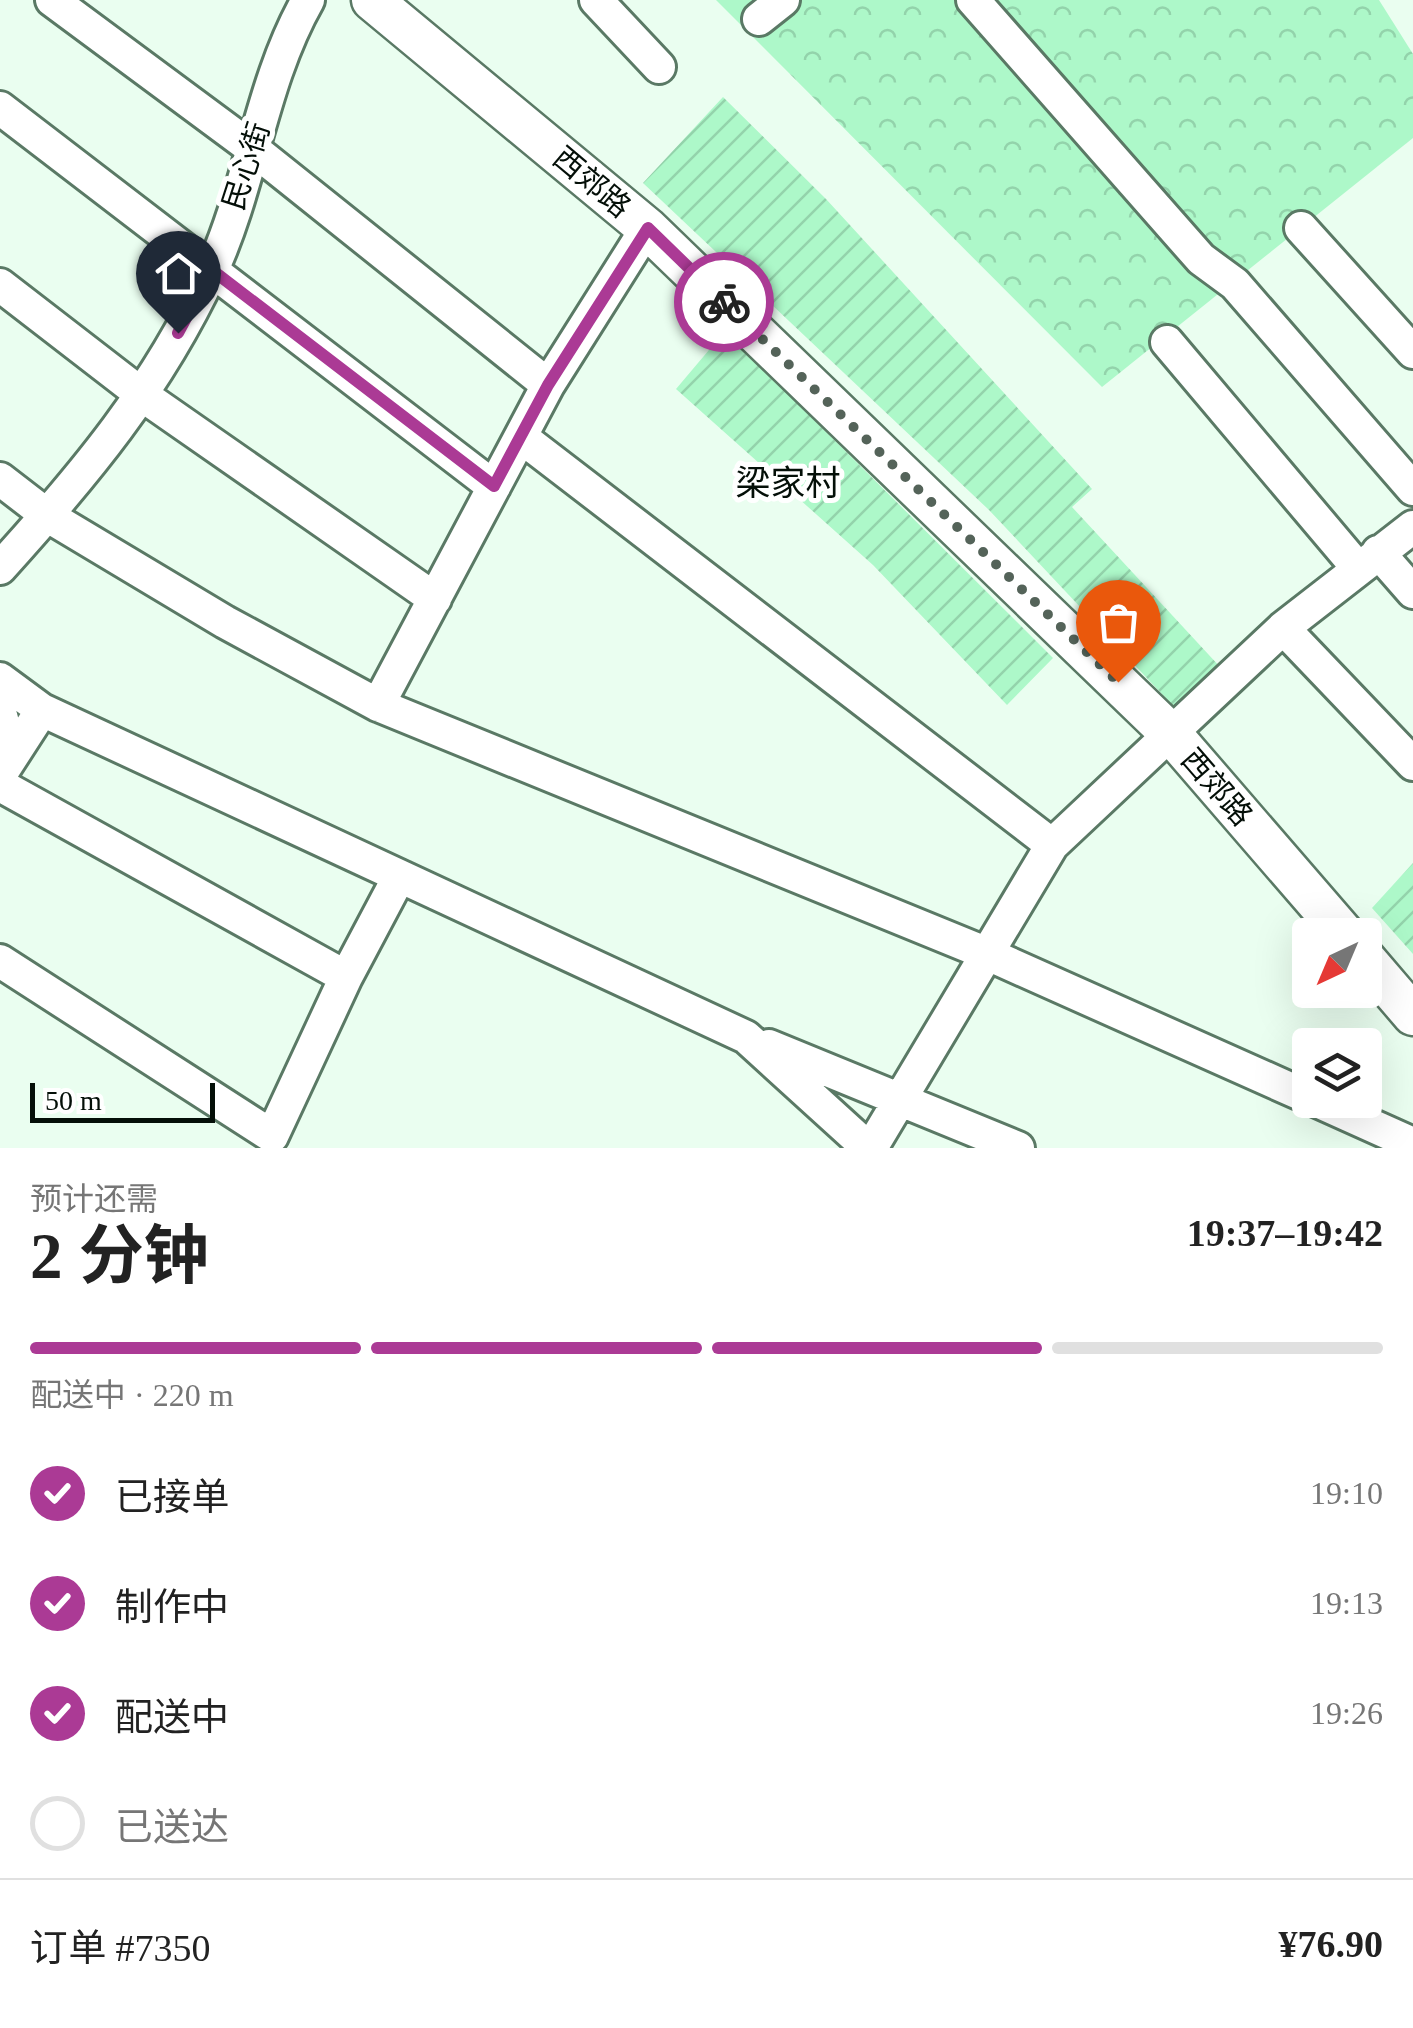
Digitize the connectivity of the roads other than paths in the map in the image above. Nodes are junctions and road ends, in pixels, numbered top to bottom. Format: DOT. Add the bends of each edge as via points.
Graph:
graph roads {
  1 [pos="52,0"];
  2 [pos="308,0"];
  3 [pos="372,0"];
  4 [pos="596,0"];
  5 [pos="973,0"];
  6 [pos="658,67"];
  7 [pos="0,108"];
  8 [pos="253,148"];
  9 [pos="648,228"];
  10 [pos="1301,228"];
  11 [pos="212,270"];
  12 [pos="0,285"];
  13 [pos="1168,342"];
  14 [pos="1413,352"];
  15 [pos="548,385"];
  16 [pos="144,397"];
  17 [pos="521,437"];
  18 [pos="0,479"];
  19 [pos="494,486"];
  20 [pos="1413,489"];
  21 [pos="48,516"];
  22 [pos="1413,527"];
  23 [pos="1368,559"];
  24 [pos="0,568"];
  25 [pos="1413,592"];
  26 [pos="435,599"];
  27 [pos="1283,628"];
  28 [pos="0,678"];
  29 [pos="378,705"];
  30 [pos="42,710"];
  31 [pos="0,712"];
  32 [pos="1174,736"];
  33 [pos="1413,764"];
  34 [pos="4,772"];
  35 [pos="1052,845"];
  36 [pos="398,877"];
  37 [pos="1329,918"];
  38 [pos="987,954"];
  39 [pos="0,961"];
  40 [pos="346,977"];
  41 [pos="1382,979"];
  42 [pos="1413,1015"];
  43 [pos="746,1037"];
  44 [pos="1292,1090"];
  45 [pos="900,1100"];
  46 [pos="1355,1118"];
  47 [pos="280,1142"];
  48 [pos="1413,1144"];
  49 [pos="870,1148"];
  50 [pos="1018,1148"];
  1 -- 8 [label="street"];
  2 -- 8 [label="street, 民心街" via="284,42"];
  3 -- 9 [label="main road, 西郊路"];
  4 -- 6 [label="street"];
  5 -- 20 [label="street"];
  7 -- 11 [label="street"];
  8 -- 11 [label="street, 民心街"];
  8 -- 15 [label="street"];
  9 -- 15 [label="street"];
  9 -- 32 [label="main road, 西郊路"];
  10 -- 14 [label="street"];
  11 -- 16 [label="street, 民心街"];
  11 -- 19 [label="street"];
  12 -- 16 [label="street"];
  13 -- 23 [label="street"];
  15 -- 17 [label="street"];
  16 -- 21 [label="street, 民心街"];
  16 -- 26 [label="street"];
  17 -- 19 [label="street"];
  17 -- 35 [label="street"];
  18 -- 21 [label="street"];
  19 -- 26 [label="street"];
  21 -- 24 [label="street, 民心街"];
  21 -- 29 [label="street"];
  22 -- 23 [label="street"];
  23 -- 25 [label="street"];
  23 -- 27 [label="street"];
  26 -- 29 [label="street"];
  27 -- 32 [label="street"];
  27 -- 33 [label="street"];
  28 -- 30 [label="street"];
  29 -- 38 [label="street"];
  30 -- 34 [label="street"];
  30 -- 36 [label="street"];
  31 -- 34 [label="street"];
  32 -- 35 [label="street"];
  32 -- 37 [label="main road, 西郊路"];
  34 -- 40 [label="street"];
  35 -- 38 [label="street"];
  36 -- 40 [label="street"];
  36 -- 43 [label="street"];
  38 -- 44 [label="street"];
  38 -- 45 [label="street"];
  39 -- 47 [label="street"];
  40 -- 47 [label="street"];
  41 -- 42 [label="main road"];
  43 -- 45 [label="street"];
  43 -- 49 [label="street"];
  45 -- 49 [label="street"];
  45 -- 50 [label="street"];
  46 -- 48 [label="street"];
}
